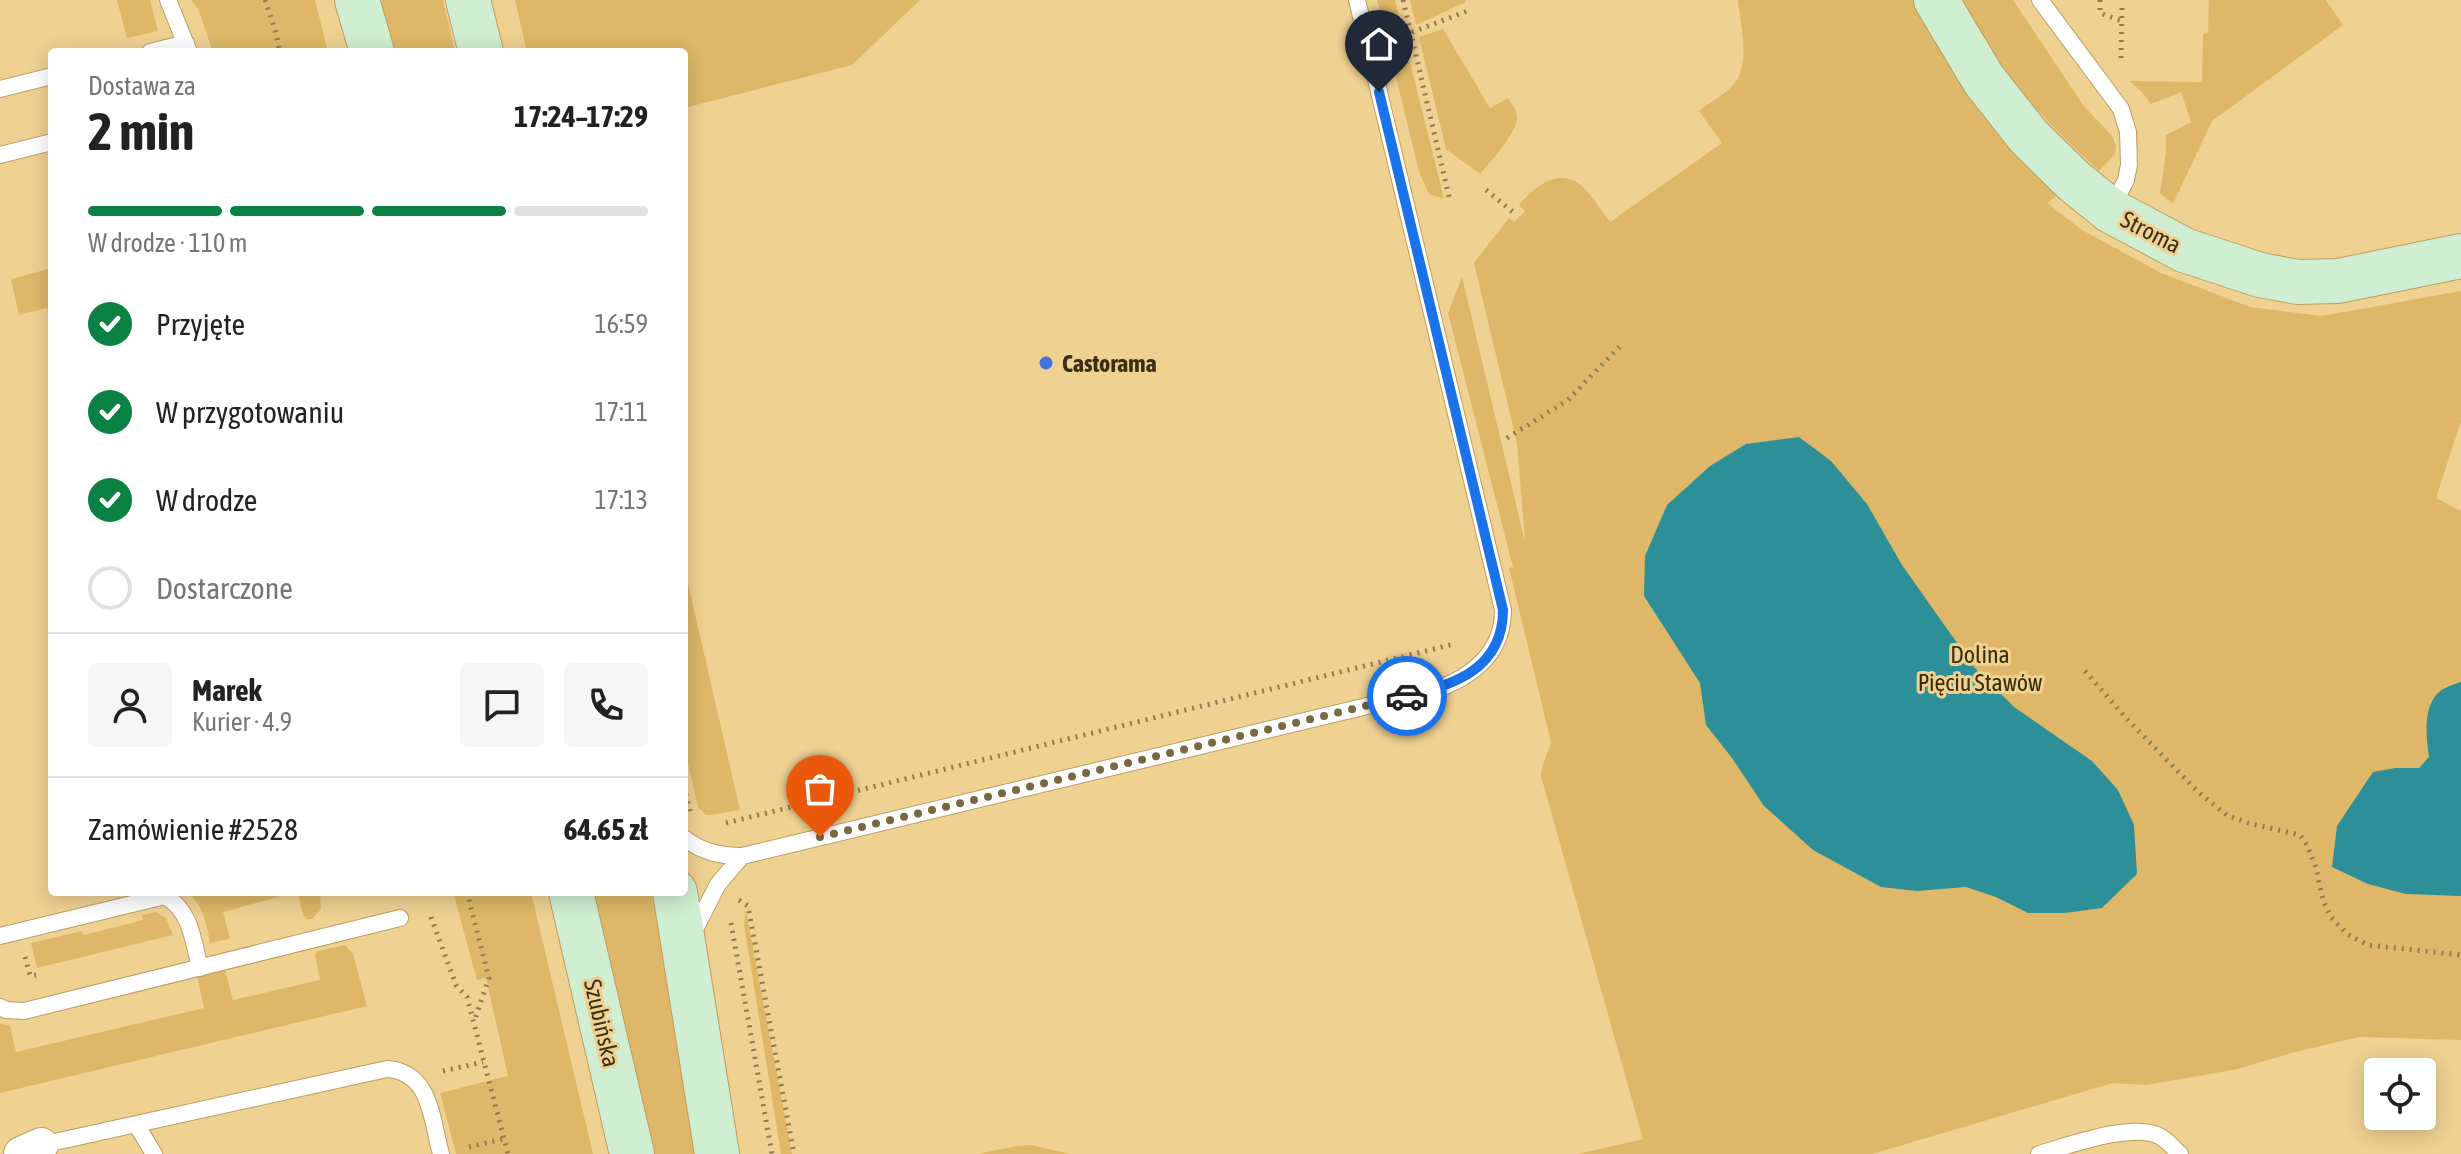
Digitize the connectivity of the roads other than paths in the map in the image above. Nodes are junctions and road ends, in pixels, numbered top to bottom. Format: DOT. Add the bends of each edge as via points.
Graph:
graph roads {
  1 [pos="168,0"];
  2 [pos="357,0"];
  3 [pos="468,0"];
  4 [pos="1357,0"];
  5 [pos="1936,0"];
  6 [pos="2040,0"];
  7 [pos="188,48"];
  8 [pos="371,48"];
  9 [pos="480,48"];
  10 [pos="48,77"];
  11 [pos="0,89"];
  12 [pos="48,143"];
  13 [pos="0,155"];
  14 [pos="2111,211"];
  15 [pos="2461,256"];
  16 [pos="688,841"];
  17 [pos="742,856"];
  18 [pos="572,896"];
  19 [pos="676,896"];
  20 [pos="400,918"];
  21 [pos="0,936"];
  22 [pos="684,950"];
  23 [pos="200,968"];
  24 [pos="0,1007"];
  25 [pos="136,1124"];
  26 [pos="31,1149"];
  27 [pos="154,1154"];
  28 [pos="441,1154"];
  29 [pos="632,1154"];
  30 [pos="717,1154"];
  31 [pos="2039,1154"];
  32 [pos="2180,1154"];
  1 -- 7 [label="lane"];
  2 -- 8 [label="main road"];
  3 -- 9 [label="main road"];
  4 -- 17 [label="lane" via="1499,595 1503,625 1498,642 1460,681 1438,689"];
  5 -- 14 [label="main road, Stroma" via="1984,80 2029,137"];
  6 -- 14 [label="lane" via="2121,109 2129,165"];
  10 -- 11 [label="lane"];
  12 -- 13 [label="lane"];
  14 -- 15 [label="main road, Stroma" via="2184,250 2298,282 2338,281"];
  16 -- 17 [label="lane" via="703,850"];
  17 -- 22 [label="lane" via="718,884"];
  18 -- 29 [label="main road, Szubińska"];
  19 -- 22 [label="main road"];
  20 -- 23 [label="lane"];
  21 -- 23 [label="lane" via="165,896 186,917"];
  22 -- 30 [label="main road"];
  23 -- 24 [label="lane" via="24,1011"];
  25 -- 26 [label="lane"];
  25 -- 27 [label="lane"];
  25 -- 28 [label="lane" via="387,1069 403,1070 423,1088"];
  31 -- 32 [label="lane" via="2106,1135 2141,1133 2160,1136"];
}
